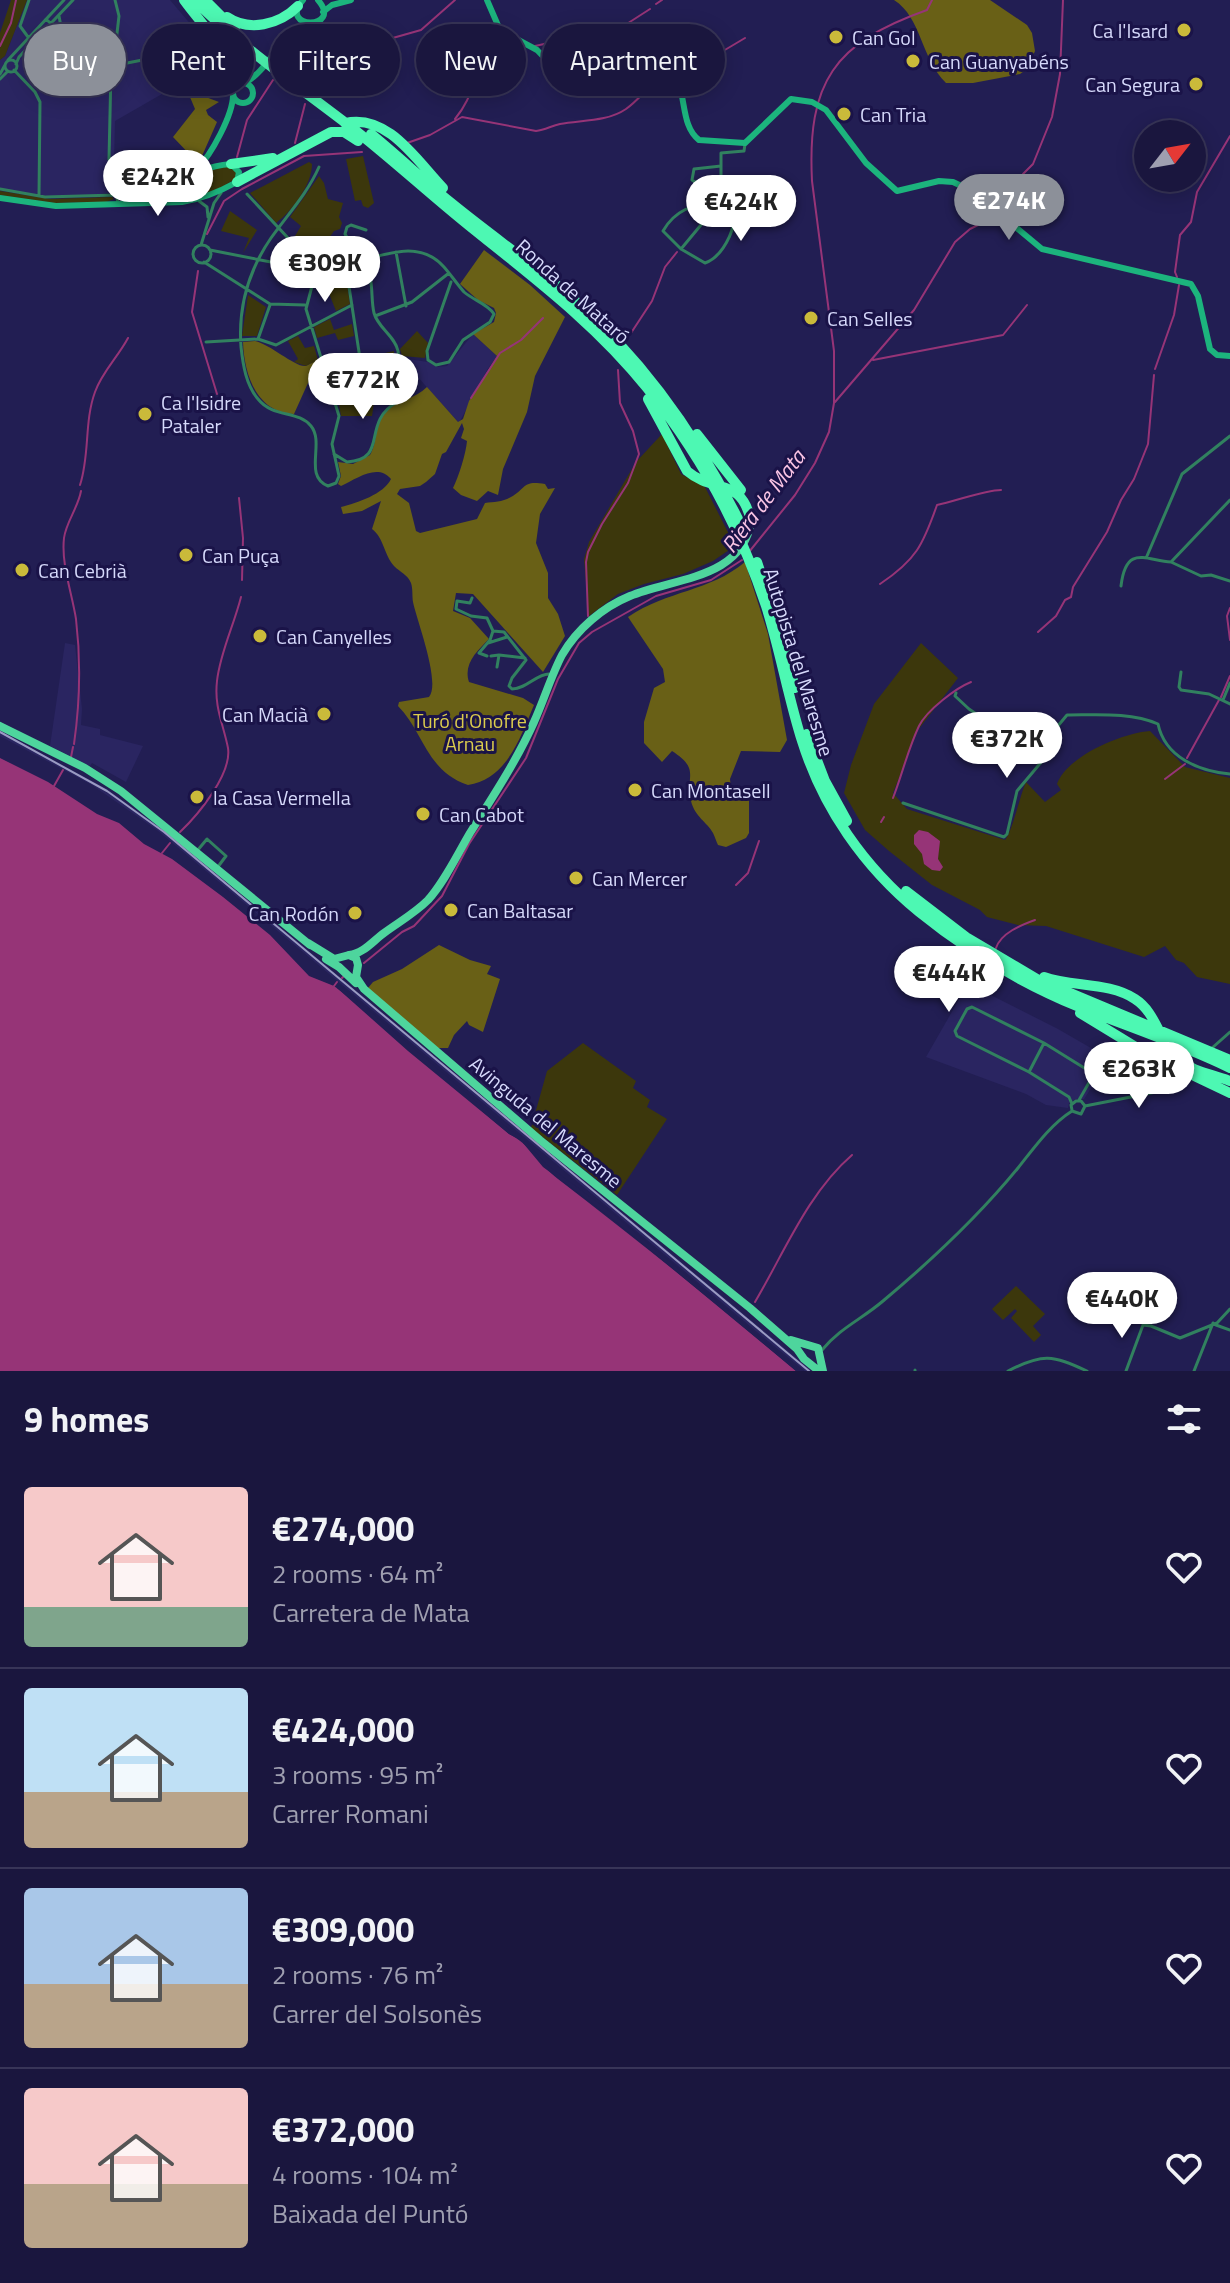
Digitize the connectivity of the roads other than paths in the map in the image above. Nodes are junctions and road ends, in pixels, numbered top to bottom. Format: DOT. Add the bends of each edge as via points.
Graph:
graph roads {
  1 [pos="29,0"];
  2 [pos="64,0"];
  3 [pos="73,0"];
  4 [pos="115,0"];
  5 [pos="184,0"];
  6 [pos="194,0"];
  7 [pos="207,0"];
  8 [pos="351,0"];
  9 [pos="487,0"];
  10 [pos="319,1"];
  11 [pos="332,5"];
  12 [pos="299,7"];
  13 [pos="323,12"];
  14 [pos="48,17"];
  15 [pos="41,24"];
  16 [pos="54,24"];
  17 [pos="118,24"];
  18 [pos="201,24"];
  19 [pos="222,24"];
  20 [pos="228,24"];
  21 [pos="308,24"];
  22 [pos="24,32"];
  23 [pos="24,42"];
  24 [pos="254,50"];
  25 [pos="24,52"];
  26 [pos="8,60"];
  27 [pos="270,60"];
  28 [pos="16,64"];
  29 [pos="5,65"];
  30 [pos="14,70"];
  31 [pos="8,71"];
  32 [pos="257,75"];
  33 [pos="0,76"];
  34 [pos="254,77"];
  35 [pos="254,84"];
  36 [pos="110,96"];
  37 [pos="235,96"];
  38 [pos="240,96"];
  39 [pos="251,96"];
  40 [pos="241,103"];
  41 [pos="230,112"];
  42 [pos="350,121"];
  43 [pos="745,143"];
  44 [pos="212,149"];
  45 [pos="225,165"];
  46 [pos="721,166"];
  47 [pos="319,167"];
  48 [pos="191,173"];
  49 [pos="721,179"];
  50 [pos="174,185"];
  51 [pos="232,185"];
  52 [pos="0,189"];
  53 [pos="247,194"];
  54 [pos="116,195"];
  55 [pos="39,196"];
  56 [pos="0,198"];
  57 [pos="194,200"];
  58 [pos="182,202"];
  59 [pos="118,203"];
  60 [pos="134,203"];
  61 [pos="716,203"];
  62 [pos="208,221"];
  63 [pos="478,223"];
  64 [pos="278,229"];
  65 [pos="366,230"];
  66 [pos="201,245"];
  67 [pos="681,249"];
  68 [pos="210,250"];
  69 [pos="396,252"];
  70 [pos="367,259"];
  71 [pos="258,260"];
  72 [pos="204,262"];
  73 [pos="319,262"];
  74 [pos="363,264"];
  75 [pos="346,267"];
  76 [pos="527,271"];
  77 [pos="447,275"];
  78 [pos="453,282"];
  79 [pos="246,289"];
  80 [pos="270,304"];
  81 [pos="305,305"];
  82 [pos="352,305"];
  83 [pos="406,306"];
  84 [pos="375,316"];
  85 [pos="312,327"];
  86 [pos="600,336"];
  87 [pos="258,339"];
  88 [pos="241,340"];
  89 [pos="206,342"];
  90 [pos="1230,356"];
  91 [pos="644,372"];
  92 [pos="332,391"];
  93 [pos="1230,436"];
  94 [pos="333,452"];
  95 [pos="712,478"];
  96 [pos="1230,500"];
  97 [pos="751,521"];
  98 [pos="1147,556"];
  99 [pos="752,559"];
  100 [pos="1171,562"];
  101 [pos="1230,581"];
  102 [pos="1121,586"];
  103 [pos="472,598"];
  104 [pos="493,631"];
  105 [pos="508,637"];
  106 [pos="488,643"];
  107 [pos="499,655"];
  108 [pos="525,658"];
  109 [pos="497,667"];
  110 [pos="1181,672"];
  111 [pos="553,675"];
  112 [pos="1230,683"];
  113 [pos="956,693"];
  114 [pos="1223,700"];
  115 [pos="1230,704"];
  116 [pos="0,726"];
  117 [pos="1043,760"];
  118 [pos="1230,774"];
  119 [pos="903,803"];
  120 [pos="197,851"];
  121 [pos="217,868"];
  122 [pos="308,943"];
  123 [pos="366,947"];
  124 [pos="984,949"];
  125 [pos="346,956"];
  126 [pos="358,966"];
  127 [pos="342,970"];
  128 [pos="1016,977"];
  129 [pos="383,1006"];
  130 [pos="1230,1032"];
  131 [pos="1044,1043"];
  132 [pos="1200,1054"];
  133 [pos="1216,1057"];
  134 [pos="1230,1060"];
  135 [pos="1230,1068"];
  136 [pos="1029,1072"];
  137 [pos="1181,1075"];
  138 [pos="1230,1081"];
  139 [pos="1230,1093"];
  140 [pos="1079,1100"];
  141 [pos="1072,1104"];
  142 [pos="1085,1106"];
  143 [pos="1072,1111"];
  144 [pos="1230,1309"];
  145 [pos="764,1320"];
  146 [pos="1213,1323"];
  147 [pos="1230,1330"];
  148 [pos="830,1341"];
  149 [pos="811,1345"];
  150 [pos="820,1355"];
  151 [pos="806,1360"];
  152 [pos="1072,1364"];
  153 [pos="821,1371"];
  154 [pos="1008,1371"];
  155 [pos="1070,1371"];
  156 [pos="1087,1371"];
  157 [pos="1126,1371"];
  158 [pos="1194,1371"];
  1 -- 22 [label="street" via="20,26"];
  2 -- 14 [label="street"];
  3 -- 16 [label="street"];
  4 -- 17 [label="street"];
  5 -- 18 [label="highway"];
  6 -- 19 [label="highway"];
  7 -- 12 [label="highway" via="248,26 273,21"];
  7 -- 20 [label="highway"];
  8 -- 11 [label="street"];
  9 -- 43 [label="street" via="500,30 537,50 567,80 598,88 669,69 695,136 708,142"];
  10 -- 11 [label="street"];
  10 -- 13 [label="street"];
  11 -- 13 [label="street"];
  12 -- 21 [label="street" via="301,20"];
  13 -- 21 [label="street" via="318,22"];
  14 -- 15 [label="street"];
  14 -- 16 [label="street"];
  23 -- 26 [label="street"];
  24 -- 42 [label="highway"];
  25 -- 28 [label="street"];
  26 -- 28 [label="street"];
  26 -- 29 [label="street"];
  27 -- 32 [label="street"];
  28 -- 30 [label="street"];
  29 -- 31 [label="street"];
  29 -- 33 [label="street"];
  30 -- 31 [label="street"];
  30 -- 55 [label="street" via="41,105"];
  31 -- 33 [label="street"];
  32 -- 34 [label="street"];
  32 -- 35 [label="street"];
  36 -- 54 [label="street" via="109,159"];
  37 -- 41 [label="street"];
  38 -- 40 [label="street"];
  39 -- 40 [label="street"];
  40 -- 41 [label="street"];
  41 -- 44 [label="street"];
  42 -- 63 [label="highway, Ronda de Mataró"];
  42 -- 76 [label="highway, Ronda de Mataró"];
  43 -- 46 [label="street" via="744,151 721,153"];
  43 -- 90 [label="street" via="791,99 812,102 829,113 866,163 897,191 953,182 974,192 1042,249 1191,284 1213,353"];
  44 -- 45 [label="street" via="210,160"];
  44 -- 48 [label="street"];
  45 -- 48 [label="street"];
  45 -- 51 [label="street" via="239,172"];
  45 -- 63 [label="highway" via="277,157 350,122 371,123 396,139"];
  46 -- 49 [label="street"];
  46 -- 49 [label="street" via="694,169 692,180"];
  47 -- 64 [label="street"];
  48 -- 50 [label="street"];
  49 -- 61 [label="street"];
  49 -- 67 [label="street" via="735,196 729,238 708,263"];
  50 -- 58 [label="street" via="173,196"];
  50 -- 60 [label="street"];
  51 -- 57 [label="street"];
  51 -- 62 [label="street" via="214,203"];
  51 -- 76 [label="highway" via="325,135 344,132"];
  52 -- 55 [label="street"];
  53 -- 64 [label="street"];
  54 -- 55 [label="street"];
  54 -- 59 [label="street"];
  54 -- 60 [label="street"];
  56 -- 59 [label="street" via="51,205"];
  57 -- 58 [label="street"];
  57 -- 62 [label="street" via="206,204"];
  58 -- 60 [label="street"];
  59 -- 60 [label="street"];
  61 -- 67 [label="street"];
  61 -- 67 [label="street" via="690,207 668,223 664,234"];
  62 -- 66 [label="street"];
  63 -- 91 [label="highway, Ronda de Mataró" via="571,298"];
  64 -- 71 [label="street"];
  64 -- 73 [label="street"];
  65 -- 70 [label="street" via="349,225 345,234"];
  66 -- 68 [label="street"];
  66 -- 72 [label="street" via="194,254"];
  68 -- 71 [label="street"];
  68 -- 72 [label="street"];
  69 -- 70 [label="street"];
  69 -- 77 [label="street" via="426,254"];
  69 -- 83 [label="street"];
  70 -- 74 [label="street"];
  71 -- 73 [label="street"];
  71 -- 79 [label="street"];
  72 -- 79 [label="street"];
  73 -- 75 [label="street"];
  73 -- 81 [label="street"];
  74 -- 75 [label="street"];
  74 -- 84 [label="street"];
  75 -- 82 [label="street"];
  76 -- 86 [label="highway, Ronda de Mataró"];
  77 -- 78 [label="street"];
  77 -- 83 [label="street"];
  78 -- 78 [label="street" via="494,316 463,340 449,362 436,365 428,360 427,351"];
  79 -- 80 [label="street"];
  79 -- 88 [label="street"];
  80 -- 81 [label="street"];
  80 -- 87 [label="street"];
  81 -- 85 [label="street"];
  82 -- 85 [label="street"];
  82 -- 92 [label="street" via="361,368"];
  83 -- 84 [label="street"];
  84 -- 94 [label="street" via="397,347 397,402 380,416 368,455 347,462"];
  85 -- 87 [label="street" via="276,345"];
  85 -- 92 [label="street"];
  86 -- 95 [label="highway, Ronda de Mataró" via="657,401"];
  86 -- 97 [label="highway" via="652,404 687,471 737,492"];
  87 -- 88 [label="street"];
  88 -- 89 [label="street"];
  88 -- 94 [label="street" via="246,375 257,398 312,427 315,465 320,481 328,486 338,480"];
  91 -- 95 [label="highway, Ronda de Mataró" via="685,427"];
  91 -- 97 [label="highway" via="743,492"];
  92 -- 94 [label="street" via="339,416"];
  93 -- 98 [label="street" via="1182,474"];
  95 -- 99 [label="highway, Ronda de Mataró"];
  96 -- 100 [label="street"];
  97 -- 111 [label="main road" via="745,543 729,560 631,595 594,618 566,648"];
  98 -- 100 [label="street"];
  98 -- 102 [label="street" via="1131,562"];
  99 -- 124 [label="highway, Autopista del Maresme" via="777,620 806,732 840,810 900,886"];
  99 -- 128 [label="highway, Autopista del Maresme" via="805,752 833,812 899,894 955,939"];
  100 -- 101 [label="street" via="1201,576"];
  103 -- 104 [label="street" via="470,603 457,601 456,608 488,618"];
  104 -- 105 [label="street"];
  104 -- 106 [label="street"];
  105 -- 106 [label="street"];
  105 -- 108 [label="street"];
  106 -- 107 [label="street" via="479,653"];
  107 -- 108 [label="street"];
  107 -- 109 [label="street"];
  108 -- 111 [label="street" via="511,689"];
  110 -- 114 [label="street" via="1180,690"];
  111 -- 123 [label="main road" via="506,778 431,896"];
  112 -- 114 [label="street"];
  113 -- 117 [label="street" via="969,709"];
  114 -- 115 [label="street"];
  116 -- 120 [label="main road, Avinguda del Maresme" via="110,783"];
  117 -- 118 [label="street" via="1065,716 1134,717 1158,724 1164,742 1180,759"];
  117 -- 119 [label="street" via="1017,791 1004,837"];
  120 -- 121 [label="main road, Avinguda del Maresme"];
  120 -- 121 [label="street, Avinguda del Maresme" via="207,839 226,856"];
  121 -- 122 [label="main road, Avinguda del Maresme"];
  122 -- 125 [label="main road, Avinguda del Maresme" via="330,958"];
  122 -- 127 [label="main road, Avinguda del Maresme"];
  123 -- 125 [label="main road"];
  123 -- 126 [label="main road"];
  124 -- 132 [label="highway, Autopista del Maresme"];
  124 -- 138 [label="highway" via="1050,979 1126,994 1153,1019 1171,1051 1189,1066"];
  125 -- 126 [label="main road, Avinguda del Maresme" via="356,958"];
  125 -- 127 [label="main road"];
  126 -- 127 [label="main road" via="354,973"];
  126 -- 129 [label="main road, Avinguda del Maresme" via="359,984"];
  127 -- 129 [label="main road, Avinguda del Maresme"];
  128 -- 132 [label="highway, Autopista del Maresme"];
  128 -- 139 [label="highway" via="1144,1052"];
  129 -- 145 [label="main road, Avinguda del Maresme"];
  130 -- 132 [label="street"];
  131 -- 136 [label="street"];
  131 -- 136 [label="street" via="972,1007 955,1031"];
  131 -- 140 [label="street" via="1094,1074"];
  132 -- 133 [label="highway, Autopista del Maresme"];
  133 -- 134 [label="highway, Autopista del Maresme"];
  133 -- 135 [label="highway, Autopista del Maresme"];
  136 -- 141 [label="street"];
  137 -- 142 [label="street" via="1156,1092"];
  140 -- 141 [label="street"];
  140 -- 142 [label="street"];
  141 -- 143 [label="street"];
  142 -- 143 [label="street" via="1081,1114"];
  143 -- 148 [label="street" via="944,1249"];
  144 -- 146 [label="street"];
  145 -- 149 [label="main road" via="792,1341"];
  145 -- 151 [label="main road"];
  146 -- 147 [label="street"];
  146 -- 157 [label="street" via="1180,1338 1143,1325"];
  146 -- 158 [label="street"];
  148 -- 149 [label="street"];
  148 -- 150 [label="street"];
  149 -- 150 [label="main road"];
  149 -- 151 [label="main road" via="803,1349"];
  150 -- 151 [label="main road" via="816,1361"];
  150 -- 153 [label="main road"];
  151 -- 153 [label="main road"];
  152 -- 154 [label="street" via="1053,1358"];
  152 -- 155 [label="street"];
  152 -- 156 [label="street"];
}
